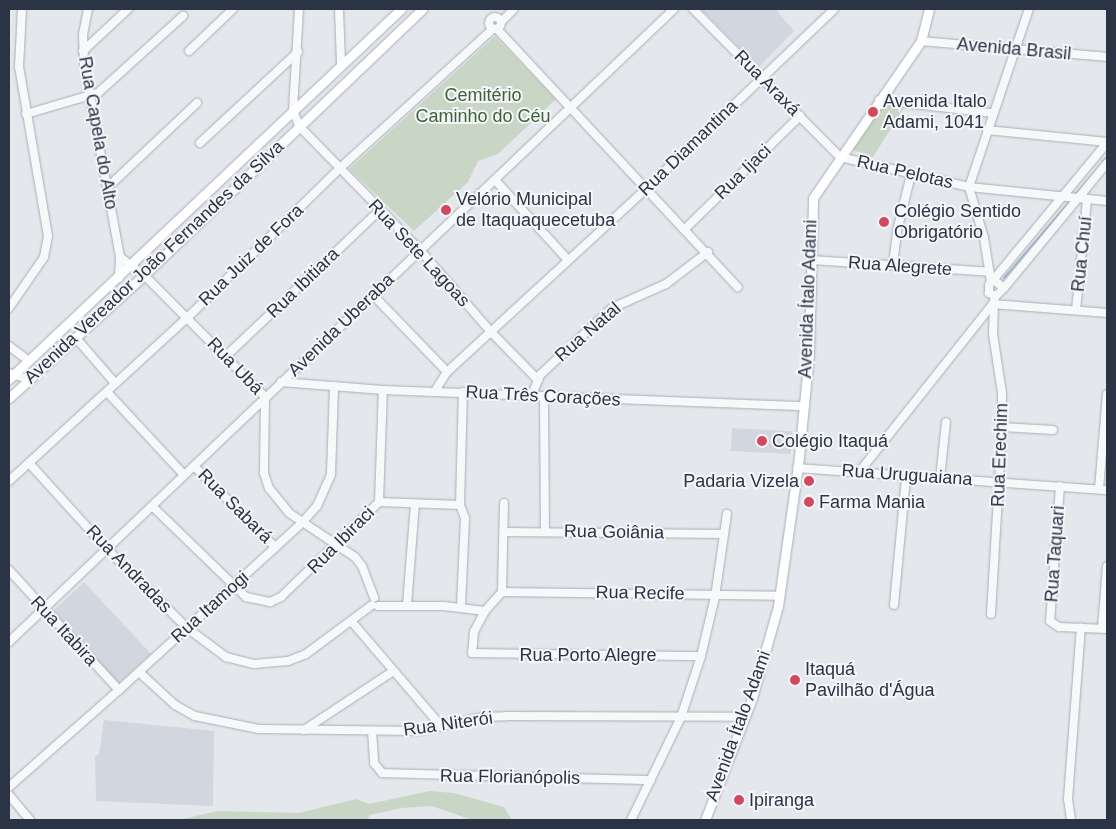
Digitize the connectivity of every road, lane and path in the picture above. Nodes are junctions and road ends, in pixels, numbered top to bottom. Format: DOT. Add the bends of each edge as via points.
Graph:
graph roads {
  1 [pos="22,9"];
  2 [pos="88,9"];
  3 [pos="128,9"];
  4 [pos="233,9"];
  5 [pos="299,9"];
  6 [pos="339,9"];
  7 [pos="401,9"];
  8 [pos="422,9"];
  9 [pos="490,9"];
  10 [pos="514,9"];
  11 [pos="674,9"];
  12 [pos="693,9"];
  13 [pos="834,9"];
  14 [pos="929,9"];
  15 [pos="1029,9"];
  16 [pos="183,16"];
  17 [pos="497,27"];
  18 [pos="921,41"];
  19 [pos="1015,48"];
  20 [pos="83,50"];
  21 [pos="189,51"];
  22 [pos="298,52"];
  23 [pos="1107,57"];
  24 [pos="341,63"];
  25 [pos="761,76"];
  26 [pos="89,98"];
  27 [pos="879,100"];
  28 [pos="197,103"];
  29 [pos="571,109"];
  30 [pos="294,110"];
  31 [pos="992,113"];
  32 [pos="26,114"];
  33 [pos="800,116"];
  34 [pos="300,126"];
  35 [pos="987,130"];
  36 [pos="1107,142"];
  37 [pos="200,143"];
  38 [pos="840,157"];
  39 [pos="244,158"];
  40 [pos="1107,163"];
  41 [pos="255,168"];
  42 [pos="340,168"];
  43 [pos="911,175"];
  44 [pos="495,180"];
  45 [pos="969,187"];
  46 [pos="107,188"];
  47 [pos="647,188"];
  48 [pos="1064,196"];
  49 [pos="1077,198"];
  50 [pos="1087,199"];
  51 [pos="1107,201"];
  52 [pos="380,210"];
  53 [pos="686,228"];
  54 [pos="420,250"];
  55 [pos="708,252"];
  56 [pos="120,256"];
  57 [pos="568,260"];
  58 [pos="811,260"];
  59 [pos="133,265"];
  60 [pos="893,265"];
  61 [pos="990,272"];
  62 [pos="144,275"];
  63 [pos="119,278"];
  64 [pos="993,282"];
  65 [pos="738,287"];
  66 [pos="1004,288"];
  67 [pos="372,295"];
  68 [pos="994,300"];
  69 [pos="89,305"];
  70 [pos="9,308"];
  71 [pos="1076,310"];
  72 [pos="1107,313"];
  73 [pos="99,317"];
  74 [pos="188,317"];
  75 [pos="492,333"];
  76 [pos="76,338"];
  77 [pos="9,346"];
  78 [pos="226,356"];
  79 [pos="29,361"];
  80 [pos="446,372"];
  81 [pos="10,376"];
  82 [pos="28,379"];
  83 [pos="538,380"];
  84 [pos="281,382"];
  85 [pos="115,383"];
  86 [pos="334,386"];
  87 [pos="383,390"];
  88 [pos="435,390"];
  89 [pos="107,392"];
  90 [pos="463,392"];
  91 [pos="1107,394"];
  92 [pos="532,395"];
  93 [pos="544,396"];
  94 [pos="265,397"];
  95 [pos="9,398"];
  96 [pos="804,406"];
  97 [pos="946,422"];
  98 [pos="1002,427"];
  99 [pos="1054,430"];
  100 [pos="29,463"];
  101 [pos="194,466"];
  102 [pos="797,468"];
  103 [pos="860,471"];
  104 [pos="184,475"];
  105 [pos="906,477"];
  106 [pos="940,478"];
  107 [pos="9,481"];
  108 [pos="1001,482"];
  109 [pos="1060,486"];
  110 [pos="1103,489"];
  111 [pos="379,502"];
  112 [pos="504,503"];
  113 [pos="415,504"];
  114 [pos="460,505"];
  115 [pos="152,506"];
  116 [pos="727,514"];
  117 [pos="302,524"];
  118 [pos="546,531"];
  119 [pos="504,532"];
  120 [pos="724,534"];
  121 [pos="338,543"];
  122 [pos="275,547"];
  123 [pos="107,549"];
  124 [pos="1107,566"];
  125 [pos="9,570"];
  126 [pos="232,586"];
  127 [pos="502,592"];
  128 [pos="716,594"];
  129 [pos="779,596"];
  130 [pos="375,603"];
  131 [pos="894,605"];
  132 [pos="407,606"];
  133 [pos="461,607"];
  134 [pos="43,609"];
  135 [pos="485,611"];
  136 [pos="991,614"];
  137 [pos="352,622"];
  138 [pos="1081,627"];
  139 [pos="187,628"];
  140 [pos="1105,629"];
  141 [pos="9,642"];
  142 [pos="701,656"];
  143 [pos="139,672"];
  144 [pos="392,672"];
  145 [pos="120,690"];
  146 [pos="680,717"];
  147 [pos="745,717"];
  148 [pos="442,727"];
  149 [pos="303,730"];
  150 [pos="372,731"];
  151 [pos="651,780"];
  152 [pos="9,787"];
  153 [pos="9,795"];
  154 [pos="30,820"];
  155 [pos="631,820"];
  156 [pos="704,820"];
  157 [pos="1071,820"];
  1 -- 32 [label="street" via="19,67"];
  2 -- 20 [label="street, Rua Capela do Alto"];
  3 -- 20 [label="street"];
  4 -- 21 [label="street"];
  5 -- 22 [label="street"];
  6 -- 24 [label="street"];
  7 -- 24 [label="main road, Avenida Vereador João Fernandes da Silva"];
  8 -- 34 [label="main road, Avenida Vereador João Fernandes da Silva"];
  9 -- 17 [label="street" via="493,17 488,24"];
  10 -- 17 [label="street, Rua Juiz de Fora"];
  11 -- 29 [label="street, Avenida Uberaba"];
  12 -- 25 [label="street, Rua Araxá"];
  13 -- 25 [label="street, Rua Diamantina"];
  14 -- 18 [label="main road, Avenida Ítalo Adami"];
  15 -- 19 [label="street"];
  16 -- 26 [label="street" via="109,86"];
  17 -- 29 [label="street"];
  17 -- 42 [label="street, Rua Juiz de Fora"];
  18 -- 19 [label="street, Avenida Brasil"];
  18 -- 27 [label="main road, Avenida Ítalo Adami"];
  19 -- 23 [label="street, Avenida Brasil"];
  19 -- 31 [label="street"];
  20 -- 26 [label="street, Rua Capela do Alto"];
  22 -- 30 [label="street"];
  22 -- 37 [label="street"];
  24 -- 30 [label="main road, Avenida Vereador João Fernandes da Silva"];
  25 -- 33 [label="street, Rua Araxá"];
  25 -- 47 [label="street, Rua Diamantina"];
  26 -- 32 [label="street"];
  26 -- 46 [label="street, Rua Capela do Alto"];
  27 -- 31 [label="street"];
  27 -- 38 [label="main road, Avenida Ítalo Adami"];
  28 -- 46 [label="street"];
  29 -- 44 [label="street, Avenida Uberaba"];
  29 -- 47 [label="street"];
  30 -- 34 [label="street, Avenida Vereador João Fernandes da Silva"];
  30 -- 39 [label="main road, Avenida Vereador João Fernandes da Silva"];
  31 -- 35 [label="street"];
  32 -- 70 [label="street" via="47,247"];
  33 -- 38 [label="street, Rua Araxá"];
  33 -- 53 [label="street, Rua Ijaci"];
  34 -- 41 [label="main road, Avenida Vereador João Fernandes da Silva"];
  34 -- 42 [label="street, Rua Sete Lagoas"];
  35 -- 36 [label="street"];
  35 -- 45 [label="street"];
  36 -- 48 [label="street"];
  38 -- 43 [label="street, Rua Pelotas"];
  38 -- 58 [label="main road, Avenida Ítalo Adami" via="813,198"];
  39 -- 41 [label="main road"];
  39 -- 59 [label="main road, Avenida Vereador João Fernandes da Silva"];
  40 -- 49 [label="street"];
  41 -- 62 [label="main road, Avenida Vereador João Fernandes da Silva"];
  42 -- 52 [label="street, Rua Sete Lagoas"];
  42 -- 74 [label="street, Rua Juiz de Fora"];
  43 -- 45 [label="street, Rua Pelotas"];
  43 -- 60 [label="street" via="897,231"];
  44 -- 54 [label="street, Avenida Uberaba"];
  44 -- 57 [label="street"];
  45 -- 48 [label="street, Rua Pelotas"];
  45 -- 61 [label="street"];
  46 -- 56 [label="street, Rua Capela do Alto"];
  47 -- 53 [label="street"];
  47 -- 57 [label="street, Rua Diamantina"];
  48 -- 49 [label="street, Rua Pelotas"];
  48 -- 64 [label="street"];
  49 -- 50 [label="street, Rua Pelotas"];
  49 -- 66 [label="street"];
  50 -- 51 [label="street, Rua Pelotas"];
  50 -- 71 [label="street, Rua Chuí"];
  52 -- 54 [label="street, Rua Sete Lagoas"];
  52 -- 78 [label="street, Rua Ibitiara"];
  53 -- 55 [label="street"];
  54 -- 67 [label="street, Avenida Uberaba"];
  54 -- 75 [label="street, Rua Sete Lagoas"];
  55 -- 65 [label="street"];
  55 -- 83 [label="street, Rua Natal" via="666,284 612,308"];
  56 -- 59 [label="street"];
  56 -- 63 [label="street, Rua Capela do Alto"];
  57 -- 75 [label="street, Rua Diamantina"];
  58 -- 60 [label="street, Rua Alegrete"];
  58 -- 96 [label="main road, Avenida Ítalo Adami" via="811,320"];
  59 -- 62 [label="street, Rua Ubá"];
  59 -- 63 [label="main road, Avenida Vereador João Fernandes da Silva"];
  60 -- 61 [label="street, Rua Alegrete"];
  61 -- 64 [label="street"];
  62 -- 73 [label="main road, Avenida Vereador João Fernandes da Silva"];
  62 -- 74 [label="street, Rua Ubá"];
  63 -- 69 [label="main road, Avenida Vereador João Fernandes da Silva"];
  64 -- 66 [label="street"];
  64 -- 68 [label="street, Rua Erechim" via="988,289"];
  66 -- 68 [label="street"];
  67 -- 80 [label="street"];
  67 -- 84 [label="street, Avenida Uberaba"];
  68 -- 71 [label="street"];
  68 -- 98 [label="street, Rua Erechim"];
  68 -- 103 [label="street"];
  69 -- 73 [label="main road"];
  69 -- 79 [label="main road, Avenida Vereador João Fernandes da Silva"];
  71 -- 72 [label="street"];
  73 -- 76 [label="main road, Avenida Vereador João Fernandes da Silva"];
  74 -- 78 [label="street, Rua Ubá"];
  74 -- 85 [label="street, Rua Juiz de Fora"];
  75 -- 80 [label="street, Rua Diamantina"];
  75 -- 83 [label="street, Rua Sete Lagoas"];
  76 -- 82 [label="main road, Avenida Vereador João Fernandes da Silva"];
  76 -- 85 [label="street"];
  77 -- 79 [label="street"];
  78 -- 94 [label="street, Rua Ubá"];
  79 -- 81 [label="main road, Avenida Vereador João Fernandes da Silva"];
  80 -- 88 [label="street, Rua Diamantina"];
  81 -- 82 [label="street"];
  82 -- 95 [label="main road, Avenida Vereador João Fernandes da Silva"];
  83 -- 92 [label="street, Rua Natal"];
  84 -- 86 [label="street, Rua Três Corações"];
  84 -- 94 [label="street, Avenida Uberaba"];
  85 -- 89 [label="street, Rua Juiz de Fora"];
  86 -- 87 [label="street, Rua Três Corações"];
  86 -- 117 [label="street, Rua Itamogi" via="330,474 326,492"];
  87 -- 88 [label="street, Rua Três Corações"];
  87 -- 111 [label="street, Rua Ibiraci"];
  88 -- 90 [label="street, Rua Três Corações"];
  89 -- 100 [label="street, Rua Juiz de Fora"];
  89 -- 104 [label="street, Rua Sabará"];
  90 -- 92 [label="street, Rua Três Corações"];
  90 -- 114 [label="street"];
  91 -- 110 [label="street"];
  92 -- 93 [label="street, Rua Três Corações"];
  93 -- 96 [label="street, Rua Três Corações"];
  93 -- 118 [label="street"];
  94 -- 101 [label="street, Avenida Uberaba"];
  94 -- 117 [label="street, Rua Ubá" via="264,473 276,500"];
  96 -- 102 [label="main road, Avenida Ítalo Adami"];
  97 -- 106 [label="street"];
  98 -- 99 [label="street"];
  98 -- 108 [label="street, Rua Erechim"];
  100 -- 107 [label="street, Rua Juiz de Fora"];
  100 -- 123 [label="street, Rua Andradas"];
  101 -- 104 [label="street, Avenida Uberaba"];
  101 -- 122 [label="street, Rua Sabará"];
  102 -- 103 [label="street, Rua Uruguaiana"];
  102 -- 129 [label="main road, Avenida Ítalo Adami"];
  103 -- 105 [label="street, Rua Uruguaiana"];
  104 -- 115 [label="street, Avenida Uberaba"];
  105 -- 106 [label="street, Rua Uruguaiana"];
  105 -- 131 [label="street"];
  106 -- 108 [label="street, Rua Uruguaiana"];
  108 -- 109 [label="street, Rua Uruguaiana"];
  108 -- 136 [label="street, Rua Erechim"];
  109 -- 110 [label="street, Rua Uruguaiana"];
  109 -- 138 [label="street, Rua Taquari" via="1050,621 1059,627"];
  111 -- 113 [label="street"];
  111 -- 121 [label="street, Rua Ibiraci"];
  112 -- 119 [label="street"];
  113 -- 114 [label="street"];
  113 -- 132 [label="street"];
  114 -- 133 [label="street" via="465,518"];
  115 -- 123 [label="street, Avenida Uberaba"];
  115 -- 126 [label="street, Rua Ibiraci"];
  116 -- 120 [label="street"];
  117 -- 121 [label="street, Rua Ubá"];
  117 -- 122 [label="street, Rua Itamogi"];
  118 -- 119 [label="street, Rua Goiânia"];
  118 -- 120 [label="street, Rua Goiânia"];
  119 -- 127 [label="street"];
  120 -- 128 [label="street"];
  121 -- 126 [label="street, Rua Ibiraci" via="296,585 270,602 246,597"];
  121 -- 130 [label="street, Rua Ubá" via="362,566"];
  122 -- 126 [label="street, Rua Itamogi"];
  123 -- 134 [label="street, Avenida Uberaba"];
  123 -- 139 [label="street, Rua Andradas"];
  124 -- 140 [label="street"];
  125 -- 134 [label="street, Rua Itabira"];
  126 -- 139 [label="street, Rua Itamogi"];
  127 -- 128 [label="street, Rua Recife"];
  127 -- 135 [label="street"];
  128 -- 129 [label="street, Rua Recife"];
  128 -- 142 [label="street"];
  129 -- 147 [label="main road, Avenida Ítalo Adami"];
  130 -- 132 [label="street"];
  130 -- 137 [label="street, Rua Andradas"];
  132 -- 133 [label="street"];
  133 -- 135 [label="street"];
  134 -- 141 [label="street, Avenida Uberaba"];
  134 -- 145 [label="street, Rua Itabira"];
  135 -- 142 [label="street, Rua Porto Alegre" via="470,641 474,655"];
  137 -- 139 [label="street, Rua Andradas" via="306,654 273,664 243,662 226,656"];
  137 -- 144 [label="street"];
  138 -- 140 [label="street"];
  138 -- 157 [label="street" via="1068,799"];
  139 -- 143 [label="street, Rua Itamogi"];
  142 -- 146 [label="street"];
  143 -- 145 [label="street, Rua Itamogi"];
  143 -- 149 [label="street, Rua Niterói" via="175,705 195,716 237,727"];
  144 -- 148 [label="street"];
  144 -- 149 [label="street"];
  145 -- 152 [label="street, Rua Itamogi"];
  146 -- 147 [label="street, Rua Niterói"];
  146 -- 148 [label="street, Rua Niterói" via="507,716"];
  146 -- 151 [label="street"];
  147 -- 156 [label="main road, Avenida Ítalo Adami"];
  148 -- 150 [label="street, Rua Niterói" via="418,731"];
  149 -- 150 [label="street, Rua Niterói"];
  150 -- 151 [label="street, Rua Florianópolis" via="374,763 378,771 387,774"];
  151 -- 155 [label="street"];
  153 -- 154 [label="street"];
}
